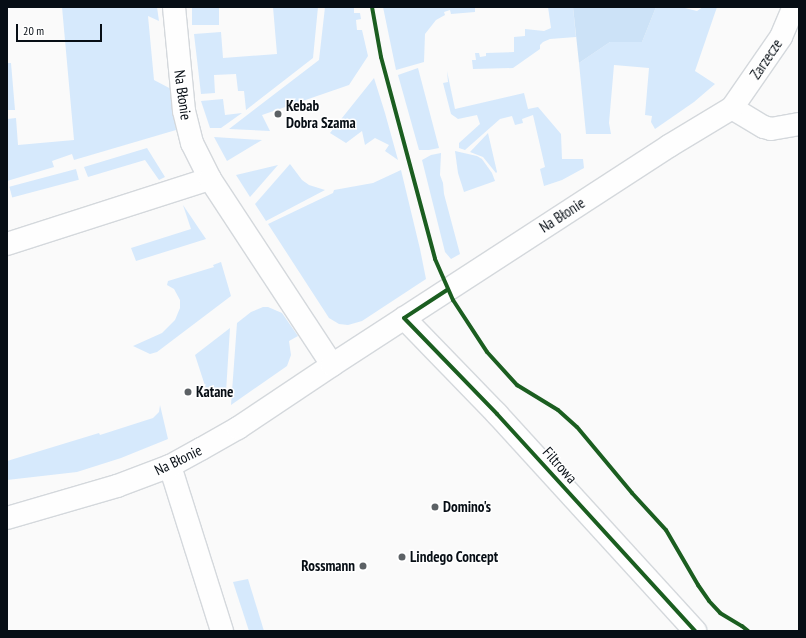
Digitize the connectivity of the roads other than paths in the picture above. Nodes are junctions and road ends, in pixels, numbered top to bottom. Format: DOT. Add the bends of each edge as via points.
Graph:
graph roads {
  1 [pos="174,7"];
  2 [pos="794,7"];
  3 [pos="732,108"];
  4 [pos="799,124"];
  5 [pos="210,180"];
  6 [pos="7,244"];
  7 [pos="404,318"];
  8 [pos="332,364"];
  9 [pos="170,466"];
  10 [pos="7,518"];
  11 [pos="222,631"];
  12 [pos="695,631"];
  1 -- 5 [label="street, Na Błonie" via="184,111 192,143"];
  2 -- 3 [label="street, Zarzecze" via="781,37"];
  3 -- 4 [label="street" via="771,129"];
  3 -- 7 [label="street, Na Błonie" via="695,129"];
  5 -- 6 [label="street"];
  5 -- 8 [label="street, Na Błonie"];
  7 -- 8 [label="street, Na Błonie"];
  7 -- 12 [label="street, Filtrowa" via="497,414"];
  8 -- 9 [label="street, Na Błonie" via="238,428"];
  9 -- 10 [label="street, Na Błonie" via="117,486"];
  9 -- 11 [label="street"];
}
